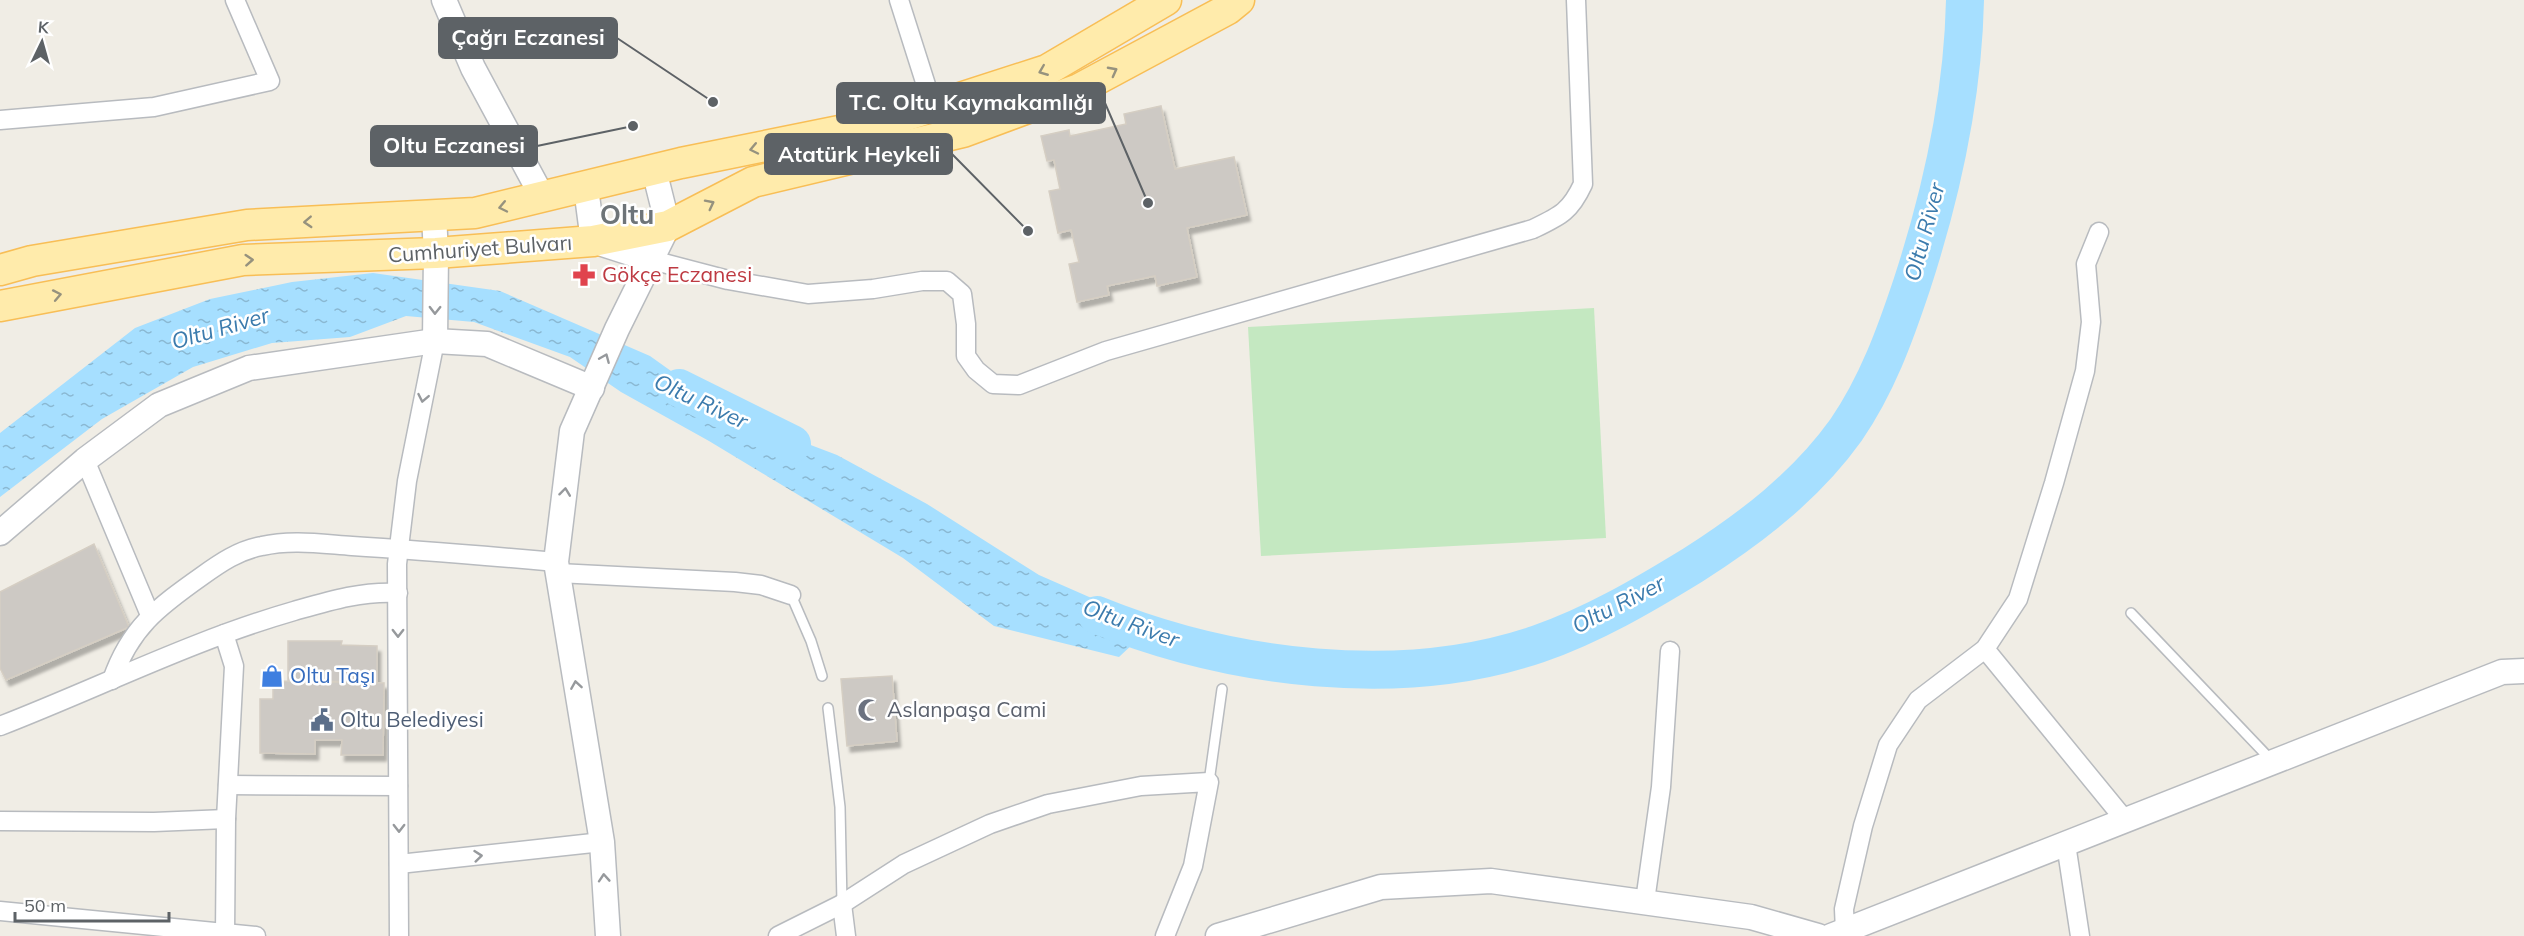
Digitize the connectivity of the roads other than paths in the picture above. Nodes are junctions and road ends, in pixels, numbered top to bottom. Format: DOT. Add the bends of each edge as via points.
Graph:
graph roads {
  1 [pos="235,0"];
  2 [pos="444,0"];
  3 [pos="899,0"];
  4 [pos="1166,0"];
  5 [pos="1239,0"];
  6 [pos="1576,0"];
  7 [pos="933,107"];
  8 [pos="0,120"];
  9 [pos="654,170"];
  10 [pos="586,188"];
  11 [pos="543,198"];
  12 [pos="434,216"];
  13 [pos="668,226"];
  14 [pos="2099,232"];
  15 [pos="592,241"];
  16 [pos="652,260"];
  17 [pos="436,266"];
  18 [pos="0,270"];
  19 [pos="0,306"];
  20 [pos="435,341"];
  21 [pos="592,387"];
  22 [pos="85,460"];
  23 [pos="0,533"];
  24 [pos="399,549"];
  25 [pos="557,567"];
  26 [pos="398,593"];
  27 [pos="791,596"];
  28 [pos="2132,613"];
  29 [pos="150,615"];
  30 [pos="224,634"];
  31 [pos="1985,649"];
  32 [pos="1670,651"];
  33 [pos="2524,671"];
  34 [pos="822,676"];
  35 [pos="112,680"];
  36 [pos="1222,689"];
  37 [pos="828,708"];
  38 [pos="0,726"];
  39 [pos="2273,762"];
  40 [pos="1209,782"];
  41 [pos="228,785"];
  42 [pos="399,786"];
  43 [pos="226,819"];
  44 [pos="2125,820"];
  45 [pos="0,821"];
  46 [pos="602,843"];
  47 [pos="2066,844"];
  48 [pos="399,864"];
  49 [pos="1645,901"];
  50 [pos="842,904"];
  51 [pos="0,911"];
  52 [pos="1838,933"];
  53 [pos="218,934"];
  54 [pos="256,936"];
  55 [pos="399,936"];
  56 [pos="608,936"];
  57 [pos="778,936"];
  58 [pos="846,936"];
  59 [pos="1166,936"];
  60 [pos="1218,936"];
  61 [pos="1818,936"];
  62 [pos="2080,936"];
  1 -- 8 [label="street" via="270,81 154,107"];
  2 -- 11 [label="street" via="472,69"];
  3 -- 7 [label="street"];
  4 -- 7 [label="main road, Cumhuriyet Bulvarı, one-way" via="1047,70"];
  13 -- 5 [label="main road, Cumhuriyet Bulvarı, one-way" via="753,182 963,132 1079,89"];
  6 -- 16 [label="street" via="1583,184 1575,203 1559,217 1533,229 1107,351 1019,385 993,384 966,356 962,294 947,281 922,280 808,294 728,280"];
  7 -- 9 [label="main road, Cumhuriyet Bulvarı, one-way" via="889,121"];
  9 -- 10 [label="main road, Cumhuriyet Bulvarı"];
  9 -- 13 [label="street"];
  10 -- 11 [label="main road, Cumhuriyet Bulvarı"];
  10 -- 15 [label="street"];
  11 -- 12 [label="main road, Cumhuriyet Bulvarı, one-way" via="475,213"];
  12 -- 17 [label="street"];
  12 -- 18 [label="main road, Cumhuriyet Bulvarı, one-way" via="247,225 32,261"];
  13 -- 15 [label="main road, Cumhuriyet Bulvarı"];
  13 -- 16 [label="street"];
  14 -- 31 [label="street" via="2086,264 2091,322 2082,382 2018,599"];
  15 -- 16 [label="street"];
  15 -- 17 [label="main road, Cumhuriyet Bulvarı"];
  21 -- 16 [label="street, one-way"];
  19 -- 17 [label="main road, Cumhuriyet Bulvarı, one-way" via="243,260"];
  17 -- 20 [label="street, one-way"];
  20 -- 21 [label="street" via="487,344"];
  20 -- 22 [label="street" via="249,368 159,405"];
  20 -- 24 [label="street, one-way" via="407,481"];
  25 -- 21 [label="street, one-way" via="572,431"];
  22 -- 23 [label="street"];
  22 -- 29 [label="street"];
  24 -- 25 [label="street"];
  24 -- 26 [label="street"];
  24 -- 29 [label="street" via="286,542 260,546 223,561"];
  25 -- 27 [label="street" via="761,585"];
  46 -- 25 [label="street, one-way"];
  26 -- 30 [label="street" via="338,598"];
  26 -- 42 [label="street, one-way"];
  27 -- 34 [label="lane"];
  28 -- 39 [label="lane"];
  29 -- 35 [label="street" via="127,646"];
  30 -- 35 [label="street"];
  30 -- 41 [label="street" via="234,666"];
  31 -- 44 [label="street"];
  31 -- 52 [label="street" via="1918,700 1888,746 1863,826"];
  32 -- 49 [label="street" via="1661,787"];
  33 -- 39 [label="street" via="2502,672"];
  35 -- 38 [label="street"];
  36 -- 40 [label="lane"];
  37 -- 50 [label="lane" via="840,807"];
  39 -- 44 [label="street"];
  40 -- 50 [label="street" via="1141,786 1048,804 990,824 904,864"];
  40 -- 59 [label="street" via="1193,866"];
  41 -- 42 [label="street"];
  41 -- 43 [label="street"];
  42 -- 48 [label="street, one-way"];
  43 -- 45 [label="street"];
  43 -- 53 [label="street"];
  44 -- 47 [label="street"];
  48 -- 46 [label="street, one-way"];
  56 -- 46 [label="street, one-way"];
  47 -- 52 [label="street"];
  47 -- 62 [label="street"];
  48 -- 55 [label="street"];
  49 -- 60 [label="street" via="1491,881 1381,887"];
  49 -- 61 [label="street" via="1751,916"];
  50 -- 57 [label="street"];
  50 -- 58 [label="street"];
  51 -- 53 [label="street"];
  53 -- 54 [label="street"];
}
